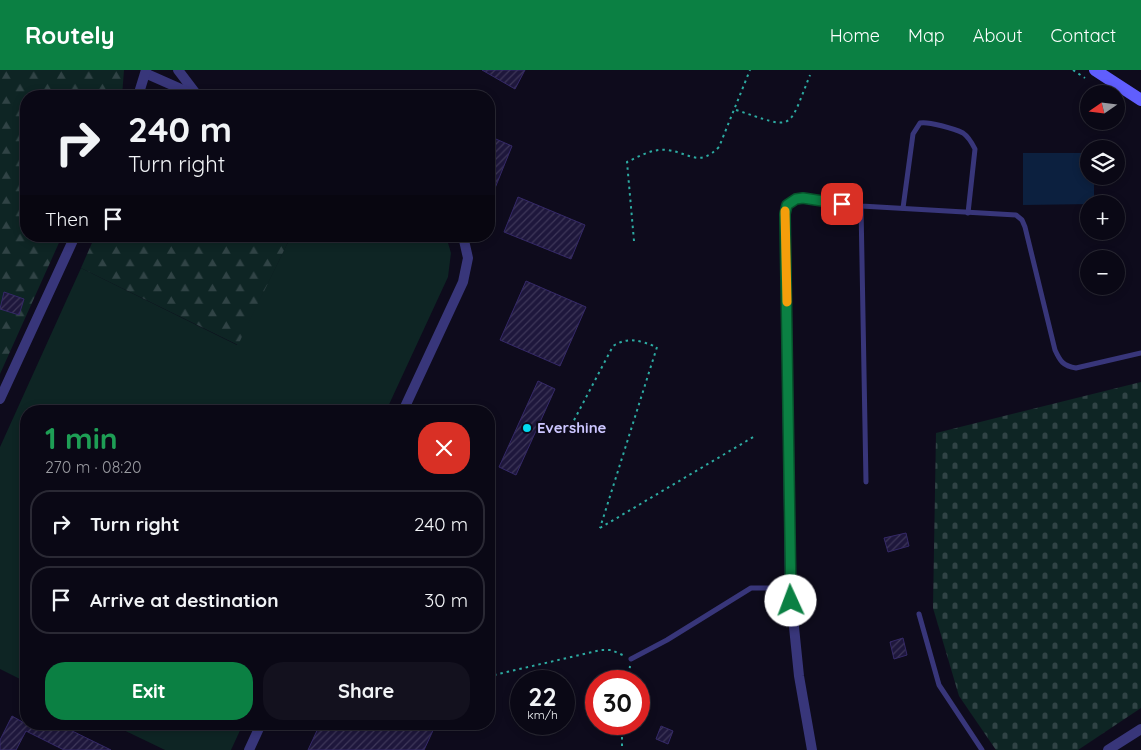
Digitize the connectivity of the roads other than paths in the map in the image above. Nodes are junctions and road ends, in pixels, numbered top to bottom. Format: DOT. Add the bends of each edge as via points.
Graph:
graph roads {
  1 [pos="178,70"];
  2 [pos="1095,70"];
  3 [pos="147,72"];
  4 [pos="140,90"];
  5 [pos="185,90"];
  6 [pos="193,90"];
  7 [pos="1141,100"];
  8 [pos="861,206"];
  9 [pos="903,208"];
  10 [pos="968,213"];
  11 [pos="785,214"];
  12 [pos="71,242"];
  13 [pos="465,242"];
  14 [pos="1141,353"];
  15 [pos="0,399"];
  16 [pos="406,405"];
  17 [pos="866,482"];
  18 [pos="790,588"];
  19 [pos="919,614"];
  20 [pos="631,659"];
  21 [pos="1141,729"];
  22 [pos="258,730"];
  23 [pos="249,750"];
  24 [pos="812,750"];
  25 [pos="982,750"];
  26 [pos="1108,750"];
  1 -- 6 [label="street"];
  2 -- 7 [label="main road"];
  3 -- 4 [label="street"];
  3 -- 5 [label="street"];
  8 -- 9 [label="lane"];
  8 -- 11 [label="lane" via="796,199 787,205"];
  8 -- 17 [label="lane"];
  9 -- 10 [label="lane"];
  9 -- 10 [label="lane" via="913,134 920,123 930,122 963,133 975,149"];
  10 -- 14 [label="lane" via="1016,215 1022,220 1055,350 1066,366 1076,368"];
  11 -- 18 [label="street"];
  12 -- 15 [label="street"];
  13 -- 16 [label="street" via="468,258 463,282"];
  18 -- 20 [label="lane" via="751,588"];
  18 -- 24 [label="street" via="799,676"];
  19 -- 25 [label="lane" via="939,685"];
  21 -- 26 [label="street"];
  22 -- 23 [label="street"];
}
